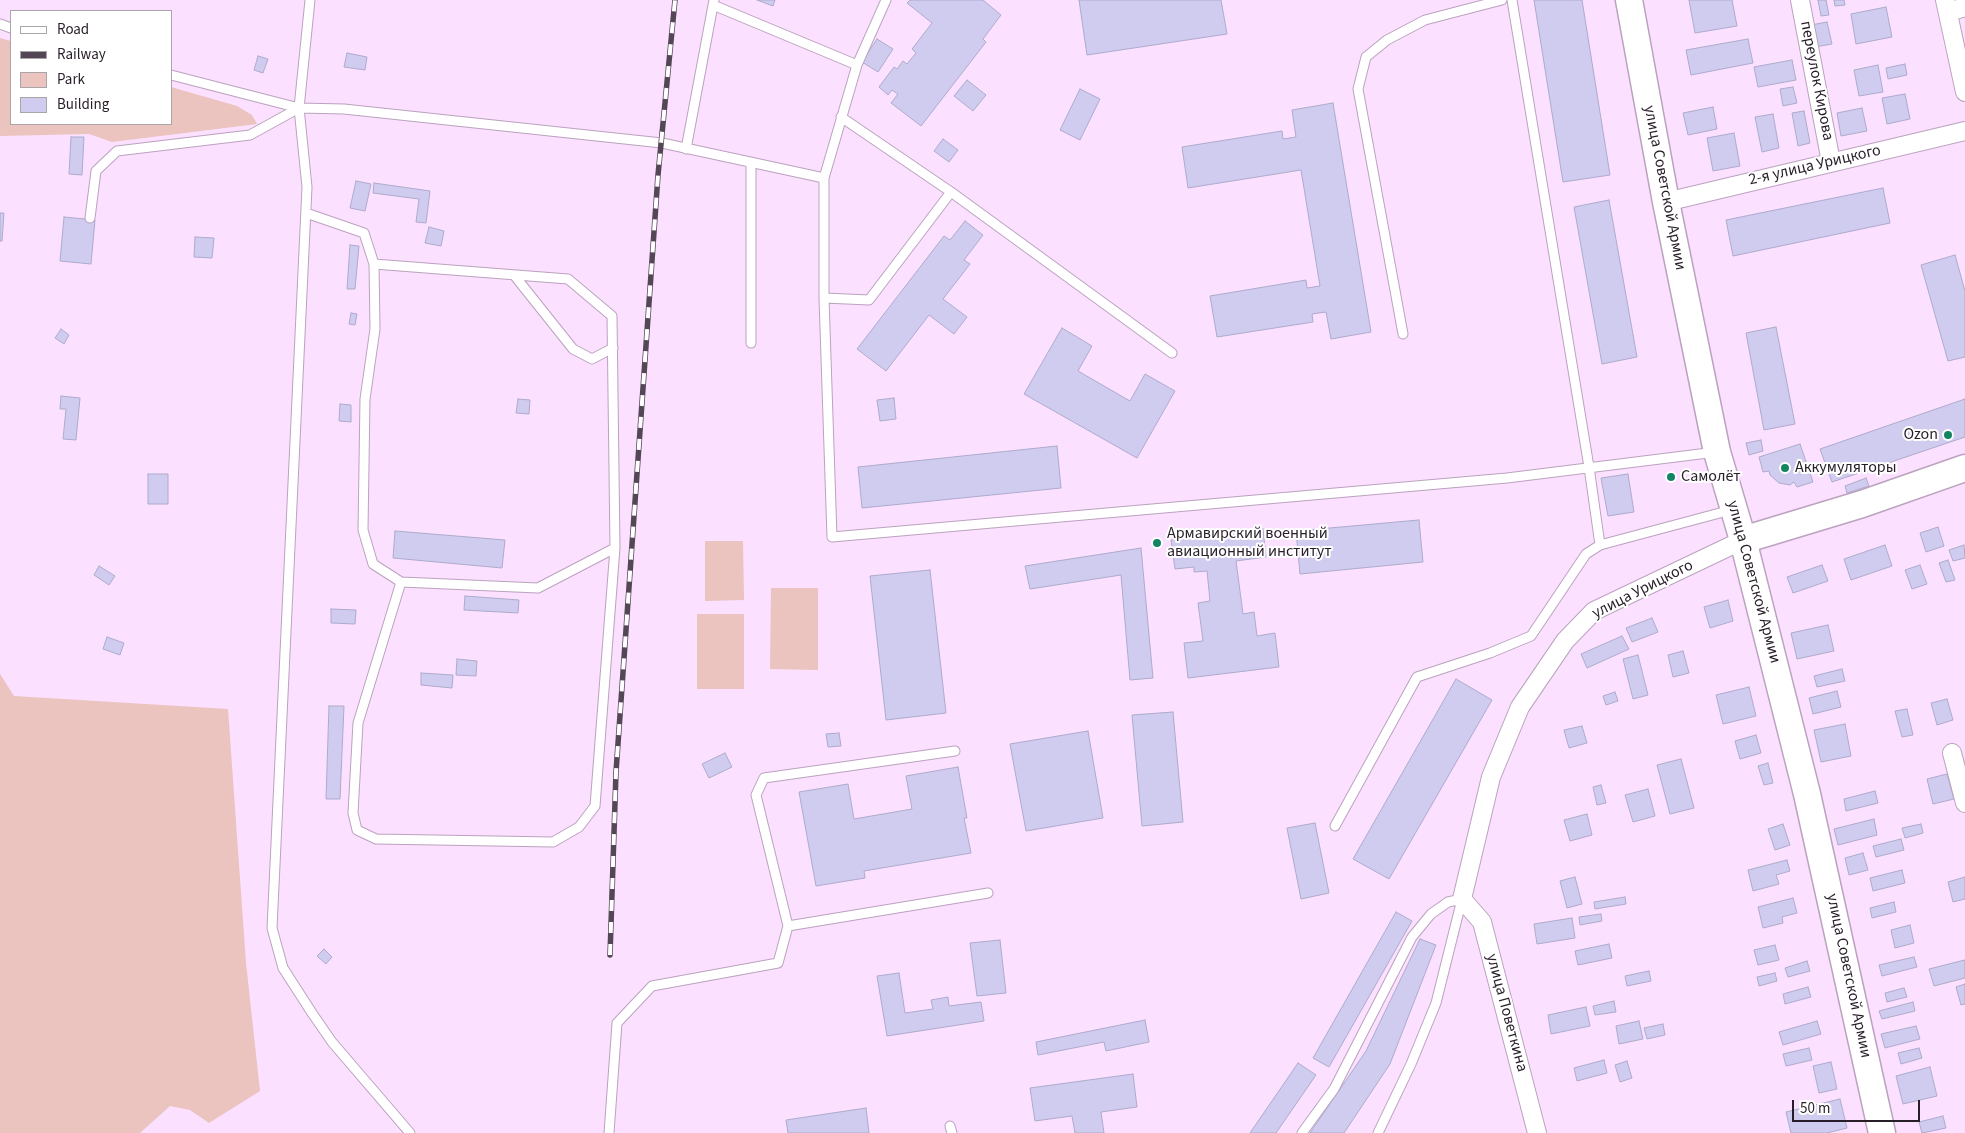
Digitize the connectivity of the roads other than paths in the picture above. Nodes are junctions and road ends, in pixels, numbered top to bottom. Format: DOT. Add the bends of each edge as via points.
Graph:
graph roads {
  1 [pos="310,0"];
  2 [pos="886,0"];
  3 [pos="1502,0"];
  4 [pos="1512,0"];
  5 [pos="1629,0"];
  6 [pos="1800,0"];
  7 [pos="714,2"];
  8 [pos="1946,6"];
  9 [pos="1965,7"];
  10 [pos="857,65"];
  11 [pos="172,74"];
  12 [pos="1965,92"];
  13 [pos="299,108"];
  14 [pos="841,117"];
  15 [pos="1965,131"];
  16 [pos="686,149"];
  17 [pos="1831,162"];
  18 [pos="751,163"];
  19 [pos="824,178"];
  20 [pos="951,192"];
  21 [pos="1666,202"];
  22 [pos="306,212"];
  23 [pos="90,218"];
  24 [pos="374,264"];
  25 [pos="514,275"];
  26 [pos="824,298"];
  27 [pos="1403,334"];
  28 [pos="751,343"];
  29 [pos="613,348"];
  30 [pos="1172,353"];
  31 [pos="1717,452"];
  32 [pos="1589,467"];
  33 [pos="1965,468"];
  34 [pos="1734,510"];
  35 [pos="1743,540"];
  36 [pos="1600,544"];
  37 [pos="615,548"];
  38 [pos="401,582"];
  39 [pos="956,751"];
  40 [pos="1952,753"];
  41 [pos="1965,803"];
  42 [pos="1335,826"];
  43 [pos="988,893"];
  44 [pos="1462,899"];
  45 [pos="788,926"];
  46 [pos="410,1133"];
  47 [pos="609,1133"];
  48 [pos="1302,1133"];
  49 [pos="1378,1133"];
  50 [pos="1537,1133"];
  51 [pos="1882,1133"];
  1 -- 13 [label="lane"];
  2 -- 10 [label="lane"];
  3 -- 27 [label="lane" via="1424,20 1387,40 1366,57 1358,89"];
  4 -- 32 [label="lane"];
  5 -- 21 [label="main road, улица Советской Армии"];
  6 -- 17 [label="street, переулок Кирова"];
  7 -- 10 [label="lane"];
  7 -- 16 [label="lane"];
  8 -- 9 [label="street"];
  8 -- 12 [label="street"];
  10 -- 14 [label="lane"];
  11 -- 13 [label="lane"];
  13 -- 16 [label="lane" via="344,109 662,142"];
  13 -- 22 [label="lane" via="307,187"];
  13 -- 23 [label="lane" via="250,135 117,151 96,171"];
  14 -- 19 [label="lane"];
  14 -- 20 [label="lane"];
  15 -- 17 [label="street, 2-я улица Урицкого"];
  16 -- 18 [label="lane"];
  17 -- 21 [label="street, 2-я улица Урицкого"];
  18 -- 19 [label="lane"];
  18 -- 28 [label="lane"];
  19 -- 26 [label="lane"];
  20 -- 26 [label="lane" via="869,300"];
  20 -- 30 [label="lane"];
  21 -- 31 [label="main road, улица Советской Армии"];
  22 -- 24 [label="lane" via="364,233"];
  22 -- 46 [label="lane" via="272,928 283,968 327,1035"];
  24 -- 25 [label="lane"];
  24 -- 38 [label="lane" via="375,328 365,399 362,530 373,564"];
  25 -- 29 [label="lane" via="573,349 592,359"];
  25 -- 29 [label="lane" via="568,279 612,316"];
  26 -- 32 [label="lane" via="832,537 1507,478"];
  29 -- 37 [label="lane"];
  31 -- 32 [label="lane"];
  31 -- 34 [label="main road, улица Советской Армии"];
  32 -- 36 [label="lane"];
  33 -- 35 [label="main road, улица Урицкого"];
  34 -- 35 [label="main road, улица Советской Армии"];
  34 -- 36 [label="lane"];
  35 -- 44 [label="street, улица Урицкого" via="1594,611 1565,641 1520,707 1491,777"];
  35 -- 51 [label="main road, улица Советской Армии" via="1807,794"];
  36 -- 42 [label="lane" via="1586,554 1531,636 1417,677"];
  37 -- 38 [label="lane" via="538,588"];
  37 -- 38 [label="lane" via="595,806 579,827 553,842 376,839 357,830 353,813 358,723"];
  39 -- 45 [label="lane" via="764,778 756,795"];
  40 -- 41 [label="street"];
  43 -- 45 [label="lane"];
  44 -- 48 [label="lane" via="1448,902 1431,914 1412,937 1334,1088"];
  44 -- 49 [label="lane" via="1436,1003"];
  44 -- 50 [label="street, улица Поветкина" via="1482,922"];
  45 -- 47 [label="lane" via="778,963 652,986 617,1023"];
}
